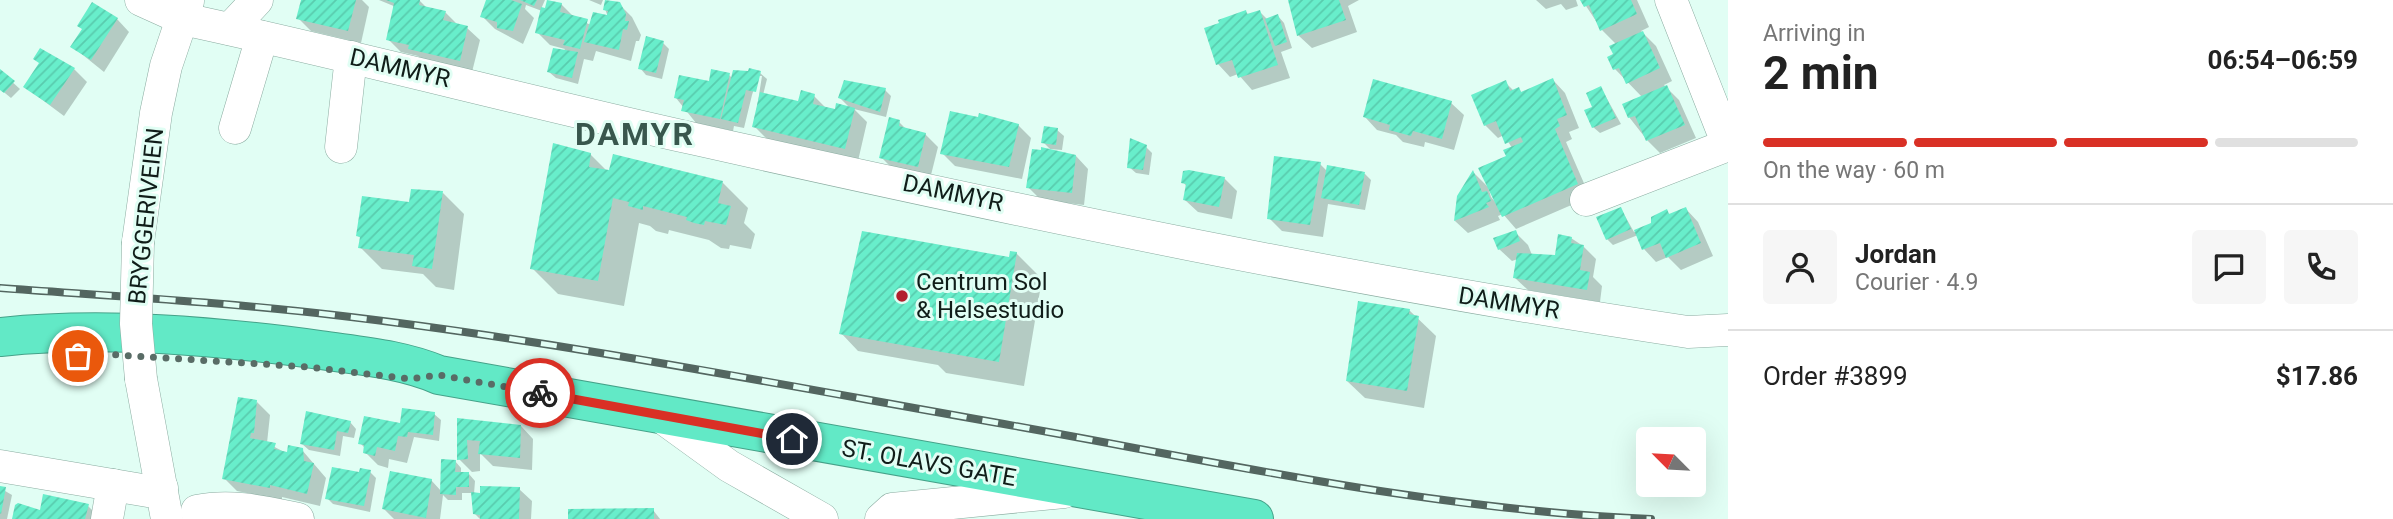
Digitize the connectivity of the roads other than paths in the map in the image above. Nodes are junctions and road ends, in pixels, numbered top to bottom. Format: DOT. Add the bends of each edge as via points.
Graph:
graph roads {
  1 [pos="141,0"];
  2 [pos="257,0"];
  3 [pos="1671,0"];
  4 [pos="186,10"];
  5 [pos="230,29"];
  6 [pos="262,37"];
  7 [pos="351,57"];
  8 [pos="1724,125"];
  9 [pos="235,128"];
  10 [pos="341,147"];
  11 [pos="1586,200"];
  12 [pos="1728,330"];
  13 [pos="0,337"];
  14 [pos="225,351"];
  15 [pos="0,362"];
  16 [pos="660,416"];
  17 [pos="0,466"];
  18 [pos="113,485"];
  19 [pos="162,488"];
  20 [pos="1080,490"];
  21 [pos="182,515"];
  22 [pos="107,519"];
  23 [pos="298,519"];
  24 [pos="822,519"];
  25 [pos="881,519"];
  26 [pos="1254,519"];
  1 -- 4 [label="street, DAMMYR"];
  2 -- 5 [label="street"];
  3 -- 8 [label="street"];
  4 -- 5 [label="street, DAMMYR"];
  4 -- 19 [label="street, BRYGGERIVEIEN, bridge" via="166,66 156,113 138,242 136,324 141,379"];
  5 -- 6 [label="street, DAMMYR"];
  6 -- 7 [label="street, DAMMYR"];
  6 -- 9 [label="street"];
  7 -- 10 [label="street"];
  7 -- 12 [label="street, DAMMYR" via="695,139 1413,289 1688,332"];
  8 -- 11 [label="street" via="1728,145"];
  13 -- 14 [label="highway" via="85,331"];
  14 -- 15 [label="highway"];
  14 -- 16 [label="highway, ST. OLAVS GATE" via="411,363 439,375"];
  16 -- 20 [label="highway, ST. OLAVS GATE"];
  16 -- 24 [label="street" via="729,466"];
  17 -- 18 [label="street"];
  18 -- 19 [label="street" via="148,491"];
  18 -- 22 [label="street"];
  19 -- 21 [label="street, BRYGGERIVEIEN"];
  20 -- 25 [label="street" via="892,509"];
  20 -- 26 [label="highway, ST. OLAVS GATE"];
  21 -- 23 [label="street" via="218,507"];
}
